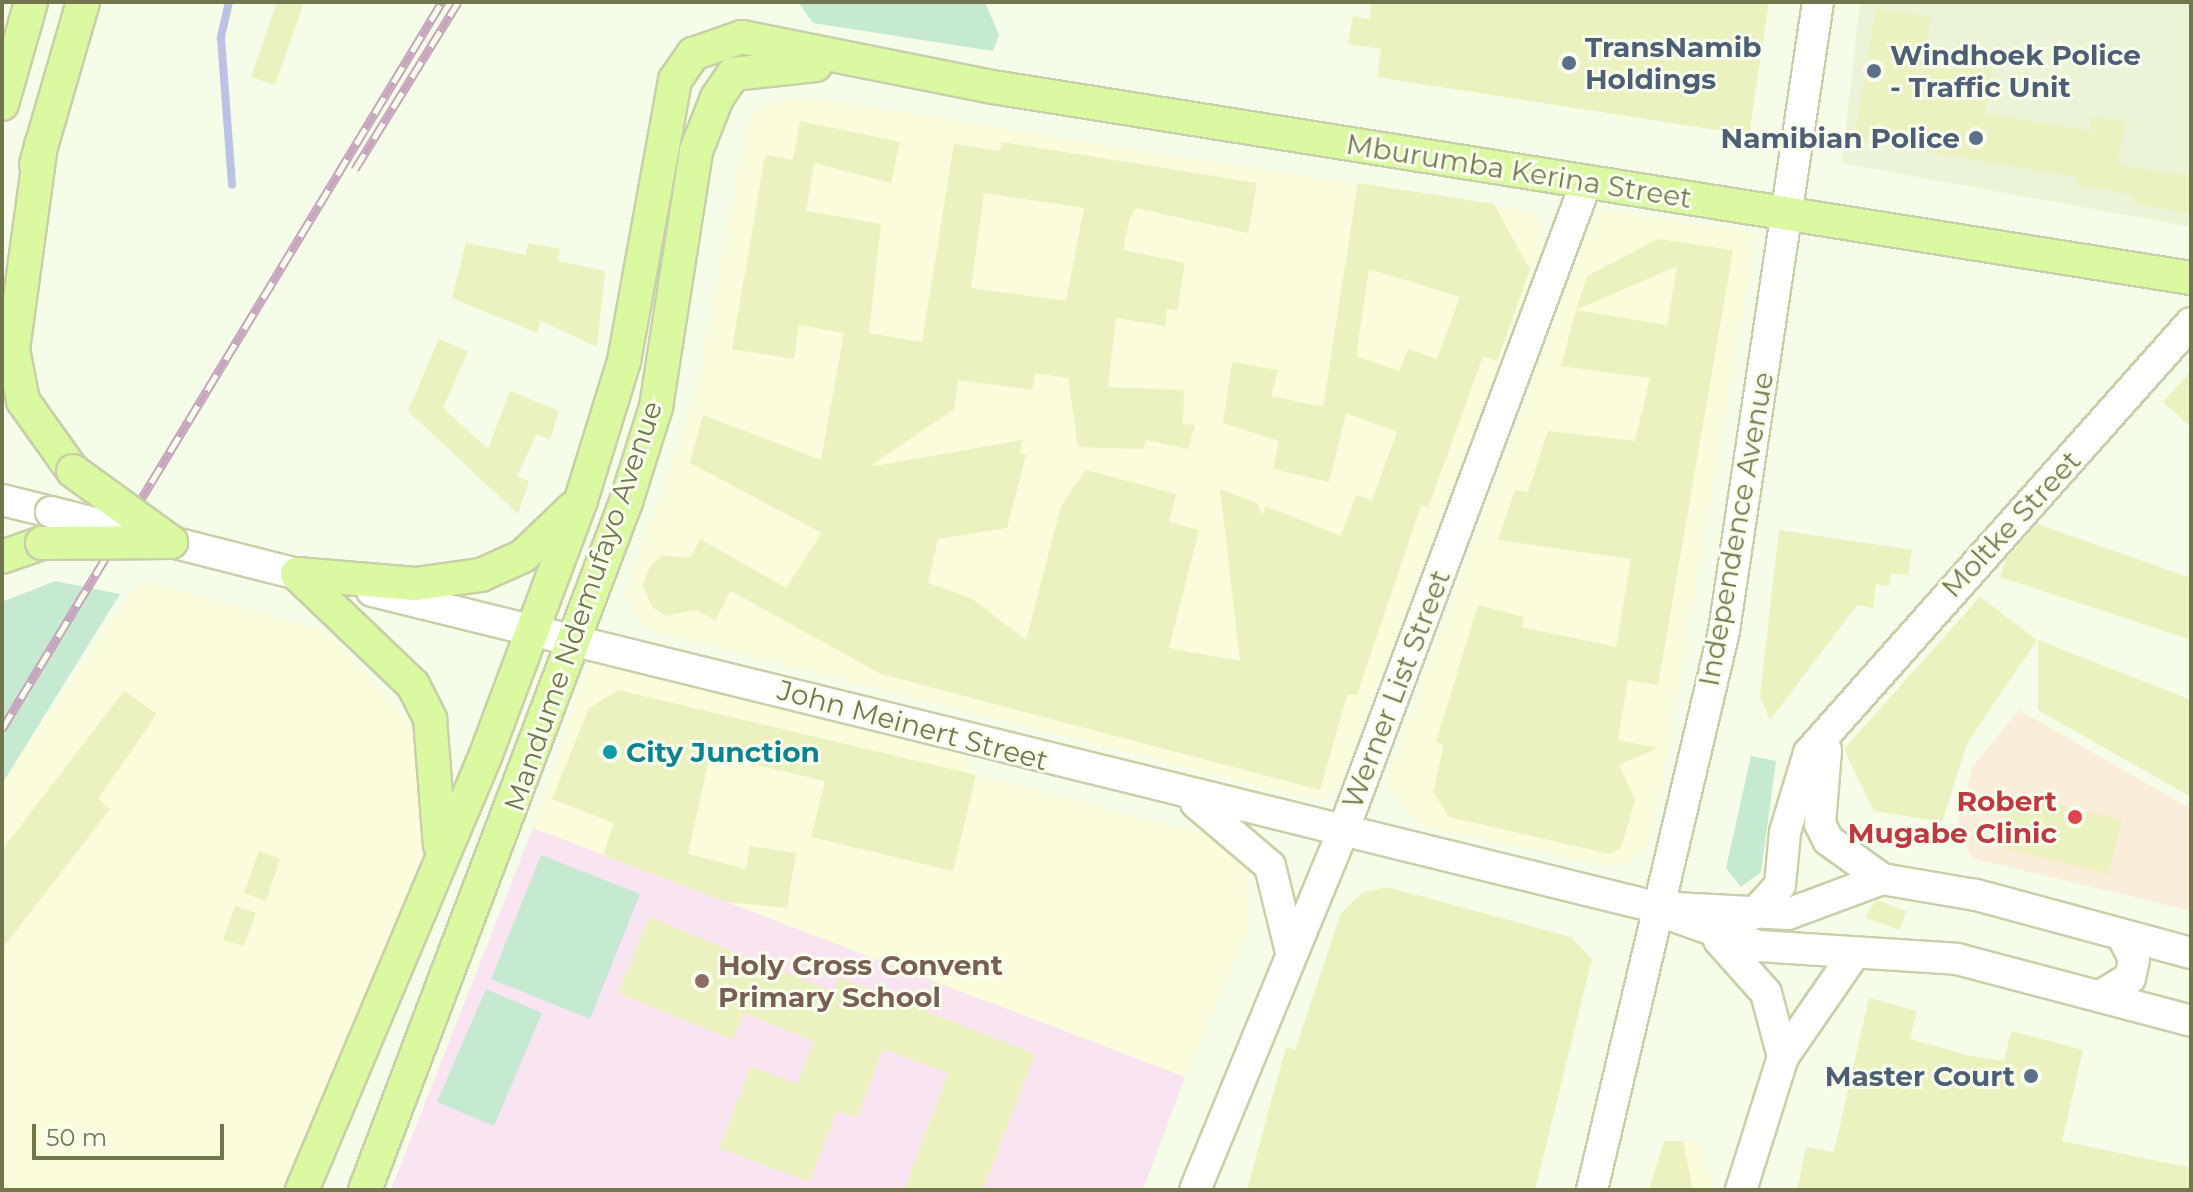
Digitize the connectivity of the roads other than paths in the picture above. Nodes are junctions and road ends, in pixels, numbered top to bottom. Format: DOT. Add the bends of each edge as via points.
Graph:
graph roads {
  1 [pos="31,2"];
  2 [pos="83,2"];
  3 [pos="1818,2"];
  4 [pos="848,63"];
  5 [pos="2,104"];
  6 [pos="41,145"];
  7 [pos="1586,183"];
  8 [pos="1787,211"];
  9 [pos="2191,278"];
  10 [pos="2,287"];
  11 [pos="2191,323"];
  12 [pos="2,500"];
  13 [pos="581,500"];
  14 [pos="171,542"];
  15 [pos="2,557"];
  16 [pos="297,574"];
  17 [pos="536,628"];
  18 [pos="576,637"];
  19 [pos="1831,725"];
  20 [pos="1186,796"];
  21 [pos="1342,834"];
  22 [pos="440,848"];
  23 [pos="1882,879"];
  24 [pos="1656,907"];
  25 [pos="1754,914"];
  26 [pos="1711,935"];
  27 [pos="2123,937"];
  28 [pos="1291,952"];
  29 [pos="2191,953"];
  30 [pos="1854,954"];
  31 [pos="2100,996"];
  32 [pos="2191,1021"];
  33 [pos="1783,1057"];
  34 [pos="302,1190"];
  35 [pos="365,1190"];
  36 [pos="1195,1190"];
  37 [pos="1592,1190"];
  38 [pos="1741,1190"];
  1 -- 5 [label="main road"];
  2 -- 6 [label="main road"];
  3 -- 8 [label="street, Independence Avenue"];
  4 -- 7 [label="main road, Mburumba Kerina Street"];
  4 -- 13 [label="main road, Mandume Ndemufayo Avenue" via="742,37 693,54 675,80 624,361"];
  4 -- 18 [label="main road, Mandume Ndemufayo Avenue" via="747,70 733,74 717,98 696,151 656,407"];
  6 -- 10 [label="main road"];
  6 -- 14 [label="main road, bridge" via="13,349 23,401 73,471"];
  7 -- 8 [label="main road, Mburumba Kerina Street"];
  7 -- 21 [label="street, Werner List Street"];
  8 -- 9 [label="main road, Mburumba Kerina Street"];
  8 -- 24 [label="street, Independence Avenue" via="1724,631"];
  11 -- 19 [label="street, Moltke Street"];
  12 -- 14 [label="street, John Meinert Street, bridge"];
  13 -- 16 [label="main road" via="523,556 481,575 416,584"];
  13 -- 17 [label="main road, Mandume Ndemufayo Avenue"];
  14 -- 15 [label="main road, bridge" via="42,543"];
  14 -- 16 [label="street, John Meinert Street"];
  16 -- 17 [label="street, John Meinert Street"];
  16 -- 22 [label="main road" via="413,685 430,719"];
  17 -- 18 [label="street, John Meinert Street"];
  17 -- 22 [label="main road, Mandume Ndemufayo Avenue"];
  18 -- 20 [label="street, John Meinert Street"];
  18 -- 35 [label="main road, Mandume Ndemufayo Avenue"];
  19 -- 23 [label="street" via="1820,824 1828,840"];
  19 -- 25 [label="street, Moltke Street" via="1809,753 1785,832 1780,885"];
  20 -- 21 [label="street, John Meinert Street"];
  20 -- 28 [label="street" via="1270,866"];
  21 -- 24 [label="street, John Meinert Street"];
  21 -- 28 [label="street, Werner List Street"];
  22 -- 34 [label="main road, Mandume Ndemufayo Avenue"];
  23 -- 25 [label="street, John Meinert Street" via="1788,914"];
  23 -- 27 [label="street, John Meinert Street" via="1963,892"];
  24 -- 25 [label="street, John Meinert Street"];
  24 -- 26 [label="street, John Meinert Street"];
  24 -- 37 [label="street, Independence Avenue"];
  26 -- 30 [label="street, John Meinert Street"];
  26 -- 33 [label="street" via="1755,973"];
  27 -- 29 [label="street, John Meinert Street"];
  27 -- 31 [label="street" via="2134,959 2130,978"];
  28 -- 36 [label="street, Werner List Street"];
  30 -- 31 [label="street, John Meinert Street" via="1957,959"];
  30 -- 33 [label="street"];
  31 -- 32 [label="street, John Meinert Street"];
  33 -- 38 [label="street"];
}
